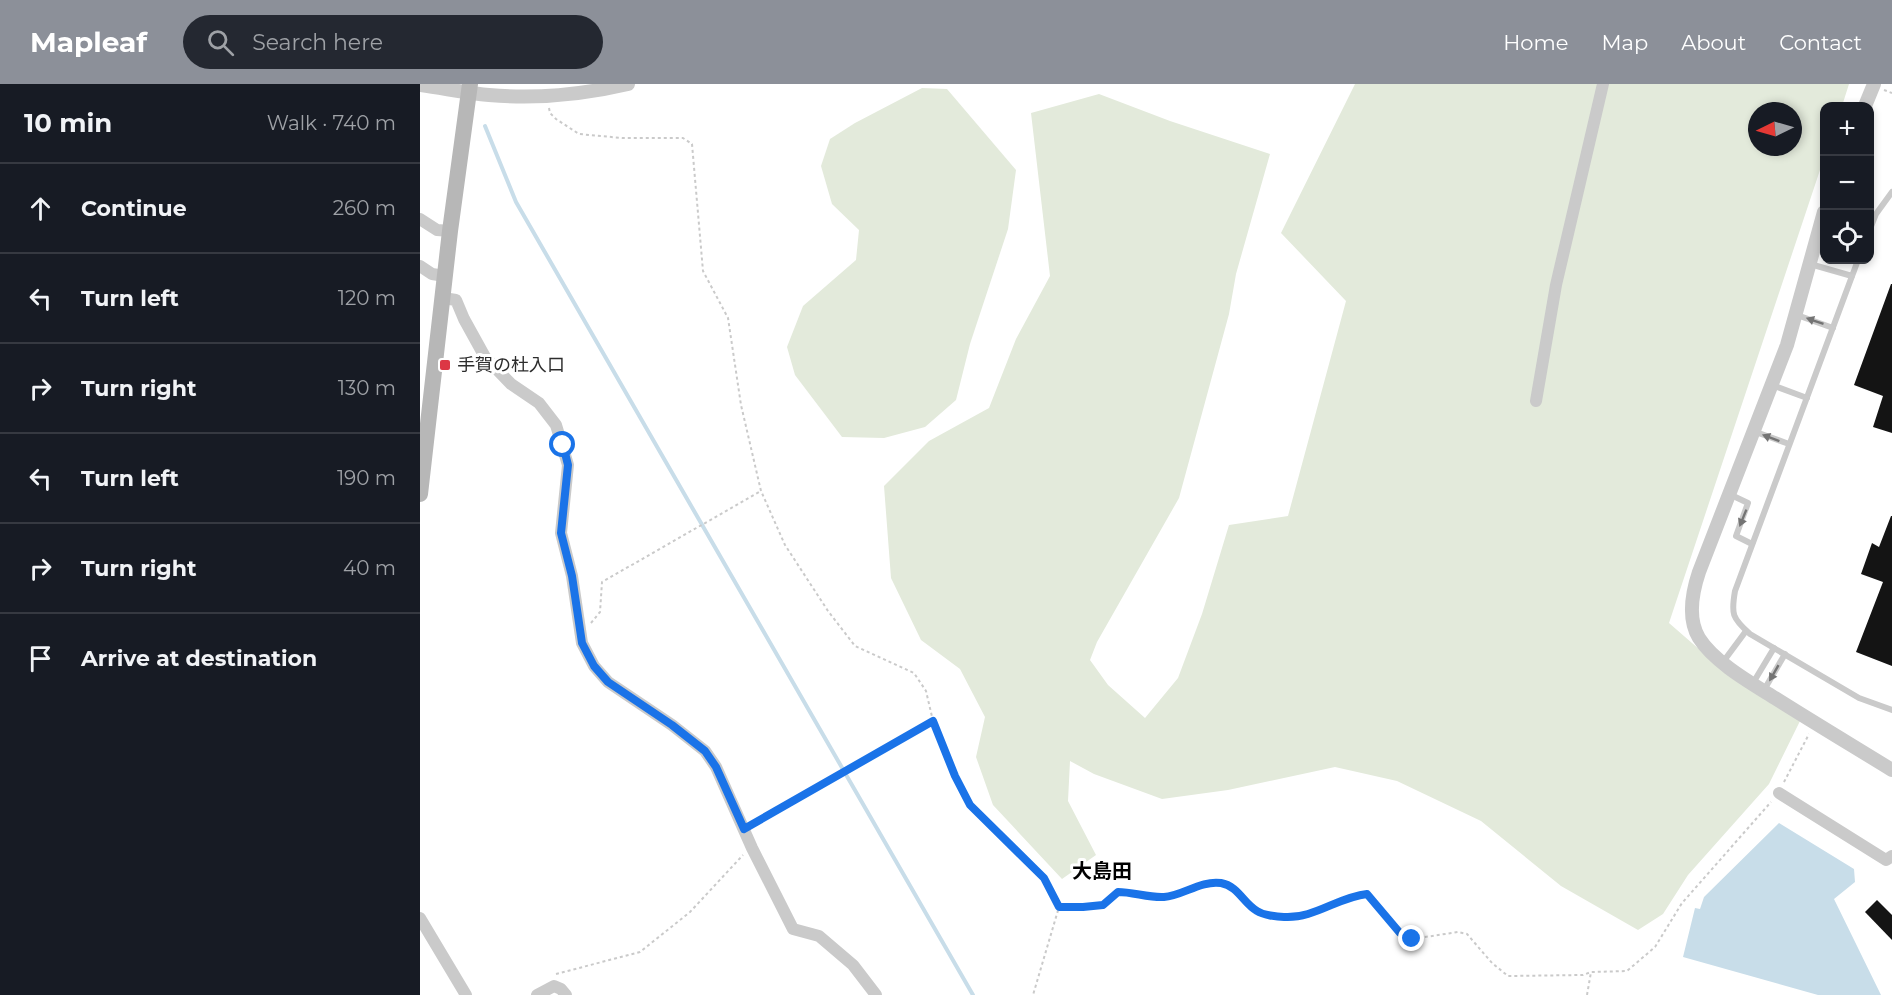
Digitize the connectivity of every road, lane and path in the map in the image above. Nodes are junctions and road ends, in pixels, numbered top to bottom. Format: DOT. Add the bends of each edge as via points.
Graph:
graph roads {
  1 [pos="628,84"];
  2 [pos="1603,84"];
  3 [pos="1874,84"];
  4 [pos="420,85"];
  5 [pos="470,88"];
  6 [pos="548,96"];
  7 [pos="1866,102"];
  8 [pos="1892,192"];
  9 [pos="420,219"];
  10 [pos="1874,219"];
  11 [pos="1820,229"];
  12 [pos="450,231"];
  13 [pos="1810,264"];
  14 [pos="1856,264"];
  15 [pos="420,266"];
  16 [pos="445,276"];
  17 [pos="1852,276"];
  18 [pos="443,298"];
  19 [pos="1797,315"];
  20 [pos="1833,328"];
  21 [pos="1771,385"];
  22 [pos="1806,398"];
  23 [pos="1536,401"];
  24 [pos="425,417"];
  25 [pos="1753,431"];
  26 [pos="1789,444"];
  27 [pos="761,491"];
  28 [pos="420,494"];
  29 [pos="1728,494"];
  30 [pos="1752,544"];
  31 [pos="579,630"];
  32 [pos="1746,631"];
  33 [pos="1774,648"];
  34 [pos="1785,654"];
  35 [pos="1723,662"];
  36 [pos="1758,688"];
  37 [pos="1892,710"];
  38 [pos="933,721"];
  39 [pos="1815,723"];
  40 [pos="1892,770"];
  41 [pos="1779,793"];
  42 [pos="744,829"];
  43 [pos="752,848"];
  44 [pos="1892,856"];
  45 [pos="1059,907"];
  46 [pos="420,918"];
  47 [pos="1591,972"];
  48 [pos="554,986"];
  49 [pos="466,995"];
  50 [pos="537,995"];
  51 [pos="566,995"];
  52 [pos="876,995"];
  53 [pos="1033,995"];
  54 [pos="1587,995"];
  1 -- 6 [label="street"];
  2 -- 23 [label="street" via="1556,285"];
  3 -- 7 [label="street"];
  4 -- 5 [label="street"];
  5 -- 6 [label="street" via="499,96"];
  5 -- 12 [label="main road"];
  6 -- 27 [label="path" via="550,113 579,134 683,138 692,144 703,271 728,318 741,405"];
  8 -- 10 [label="lane"];
  9 -- 12 [label="street" via="437,231"];
  11 -- 13 [label="street"];
  12 -- 16 [label="main road"];
  13 -- 17 [label="lane"];
  13 -- 19 [label="street"];
  14 -- 17 [label="lane"];
  15 -- 16 [label="street"];
  16 -- 18 [label="main road"];
  17 -- 20 [label="lane"];
  18 -- 24 [label="main road"];
  18 -- 31 [label="street" via="456,300 485,357 511,384 539,403 556,425 568,465 561,533"];
  20 -- 19 [label="lane, one-way"];
  19 -- 21 [label="street"];
  20 -- 22 [label="lane"];
  21 -- 22 [label="lane"];
  21 -- 25 [label="street"];
  22 -- 26 [label="lane"];
  24 -- 28 [label="main road"];
  26 -- 25 [label="lane, one-way"];
  25 -- 29 [label="street"];
  26 -- 30 [label="lane"];
  27 -- 31 [label="path" via="602,582 600,612"];
  27 -- 38 [label="path" via="785,545 828,611 855,646 914,673 926,691"];
  29 -- 30 [label="lane, one-way" via="1748,502 1736,535"];
  29 -- 35 [label="street" via="1691,605 1700,640"];
  30 -- 32 [label="lane" via="1732,607 1733,616"];
  31 -- 42 [label="street" via="594,666 608,682 705,751"];
  32 -- 33 [label="lane"];
  32 -- 35 [label="lane"];
  33 -- 34 [label="lane"];
  33 -- 36 [label="lane"];
  34 -- 36 [label="lane, one-way"];
  34 -- 37 [label="lane" via="1859,698"];
  35 -- 36 [label="street"];
  36 -- 39 [label="street"];
  38 -- 42 [label="path"];
  38 -- 45 [label="path" via="970,805 1044,878"];
  39 -- 40 [label="street"];
  39 -- 41 [label="path"];
  41 -- 44 [label="street" via="1886,860"];
  41 -- 47 [label="path" via="1682,903 1655,947 1627,971"];
  42 -- 43 [label="street"];
  43 -- 48 [label="path" via="690,912 640,952 553,975"];
  43 -- 52 [label="street" via="793,929 819,936 853,965"];
  45 -- 47 [label="path" via="1103,905 1118,892 1162,897 1222,883 1257,911 1283,917 1304,916 1352,895 1367,894 1400,933 1412,939 1467,934 1508,976"];
  45 -- 53 [label="path"];
  46 -- 49 [label="street"];
  47 -- 54 [label="path"];
  48 -- 50 [label="street"];
  48 -- 51 [label="street"];
}
